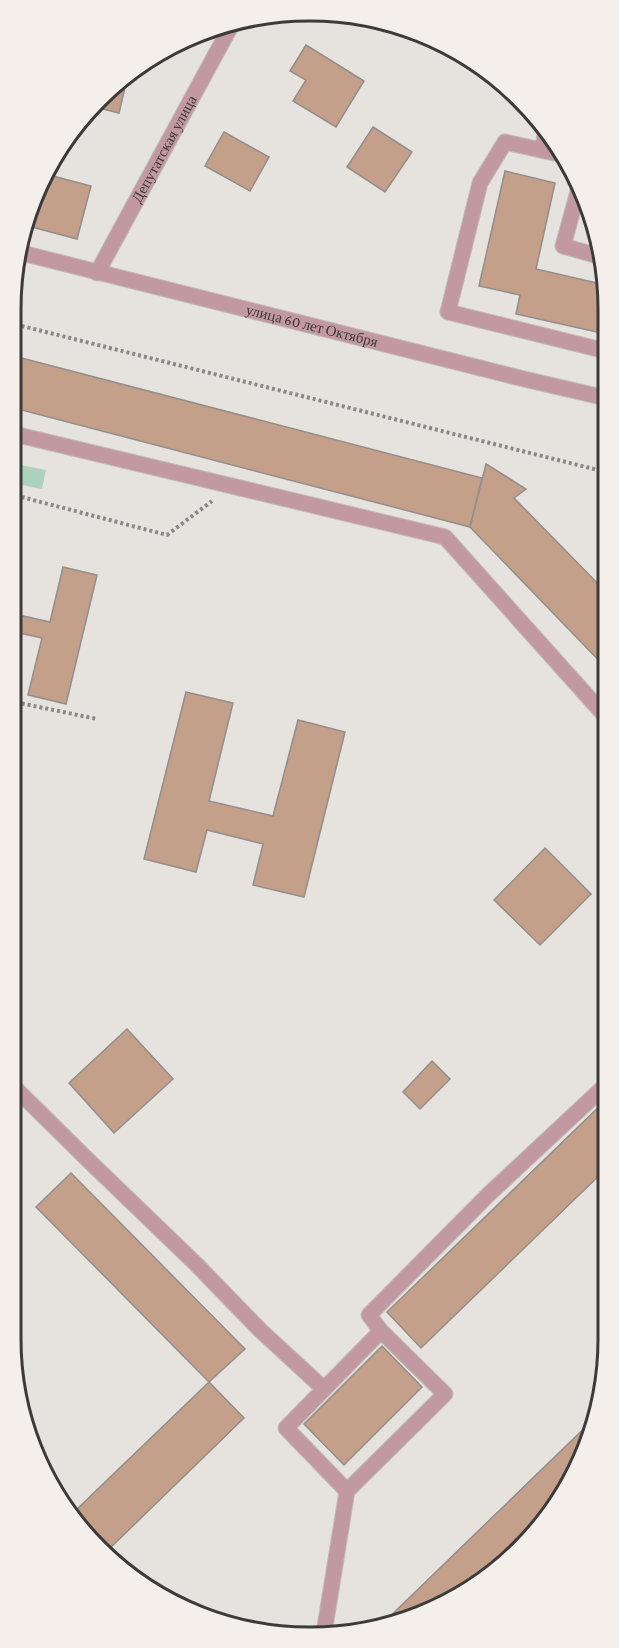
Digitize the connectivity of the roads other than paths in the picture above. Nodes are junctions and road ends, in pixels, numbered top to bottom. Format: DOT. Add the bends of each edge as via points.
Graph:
graph roads {
  1 [pos="227,33"];
  2 [pos="544,142"];
  3 [pos="542,150"];
  4 [pos="551,152"];
  5 [pos="576,199"];
  6 [pos="592,253"];
  7 [pos="27,254"];
  8 [pos="97,273"];
  9 [pos="598,349"];
  10 [pos="598,396"];
  11 [pos="21,436"];
  12 [pos="598,708"];
  13 [pos="598,1092"];
  14 [pos="21,1094"];
  15 [pos="381,1331"];
  16 [pos="324,1389"];
  17 [pos="347,1491"];
  18 [pos="325,1626"];
  1 -- 8 [label="street, Депутатская улица"];
  2 -- 3 [label="street"];
  3 -- 4 [label="street"];
  3 -- 9 [label="street" via="505,142 480,183 448,312"];
  5 -- 6 [label="street" via="563,246"];
  7 -- 8 [label="street, улица 60 лет Октября"];
  8 -- 10 [label="street, улица 60 лет Октября"];
  11 -- 12 [label="street" via="445,537"];
  13 -- 15 [label="street" via="489,1194 369,1315"];
  14 -- 16 [label="street"];
  15 -- 16 [label="street"];
  15 -- 17 [label="street" via="445,1394"];
  16 -- 17 [label="street" via="286,1428"];
  17 -- 18 [label="street"];
}
